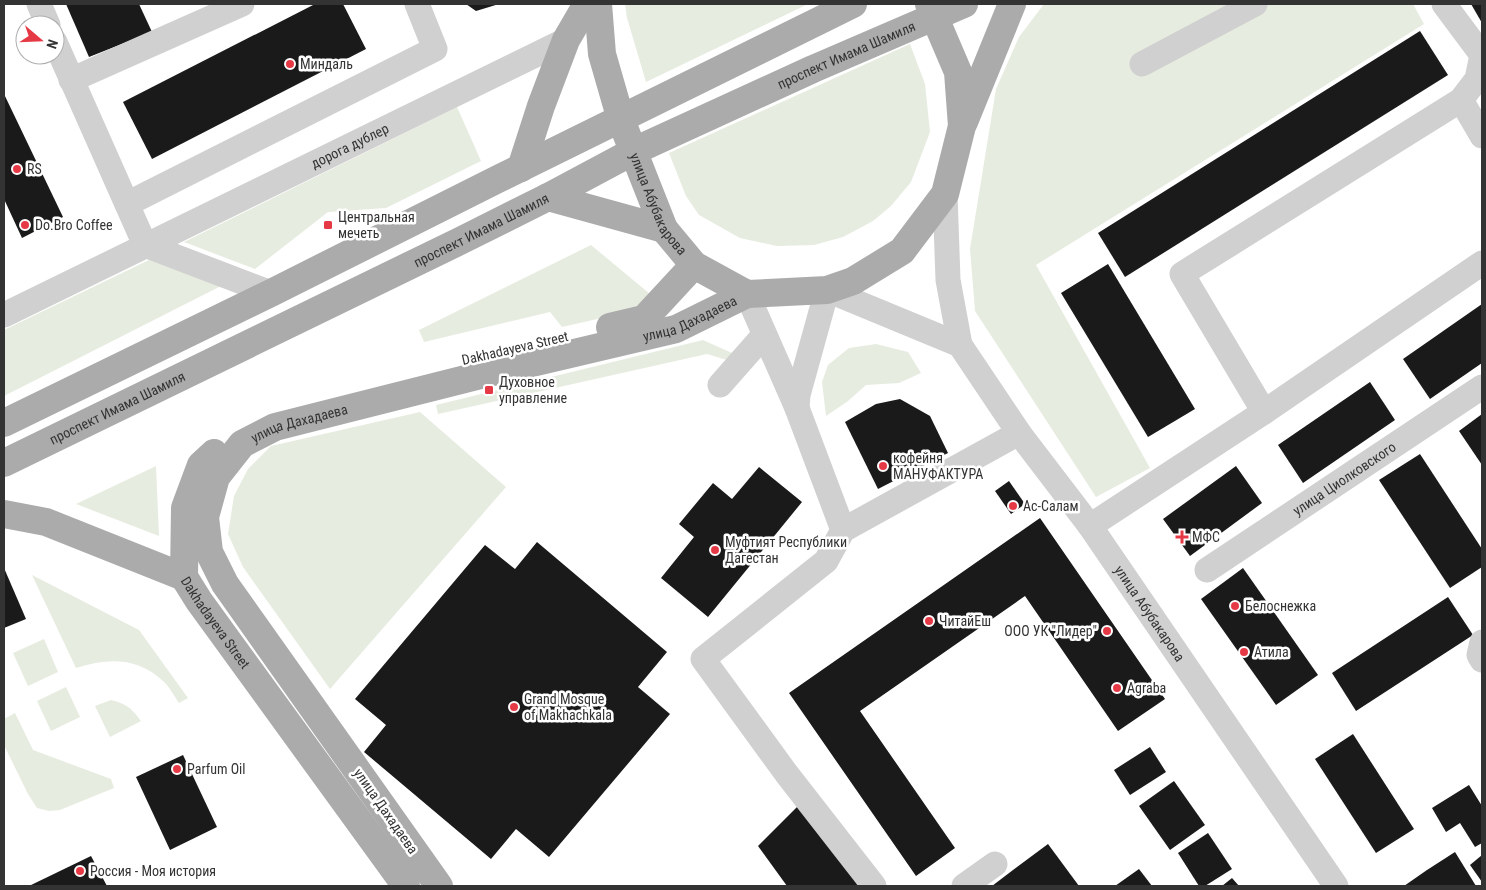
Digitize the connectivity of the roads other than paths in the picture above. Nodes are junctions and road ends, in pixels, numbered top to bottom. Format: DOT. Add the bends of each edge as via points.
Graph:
graph roads {
  1 [pos="242,4"];
  2 [pos="417,4"];
  3 [pos="587,4"];
  4 [pos="598,4"];
  5 [pos="853,4"];
  6 [pos="964,4"];
  7 [pos="1012,4"];
  8 [pos="1255,4"];
  9 [pos="1444,4"];
  10 [pos="932,10"];
  11 [pos="566,40"];
  12 [pos="1482,55"];
  13 [pos="1142,64"];
  14 [pos="65,65"];
  15 [pos="71,80"];
  16 [pos="1461,100"];
  17 [pos="621,120"];
  18 [pos="962,126"];
  19 [pos="1482,136"];
  20 [pos="634,152"];
  21 [pos="521,168"];
  22 [pos="945,194"];
  23 [pos="548,197"];
  24 [pos="127,204"];
  25 [pos="664,229"];
  26 [pos="138,248"];
  27 [pos="1482,263"];
  28 [pos="694,265"];
  29 [pos="827,290"];
  30 [pos="271,293"];
  31 [pos="746,294"];
  32 [pos="4,315"];
  33 [pos="764,335"];
  34 [pos="960,345"];
  35 [pos="720,385"];
  36 [pos="1482,387"];
  37 [pos="798,408"];
  38 [pos="1264,412"];
  39 [pos="4,423"];
  40 [pos="1019,433"];
  41 [pos="4,463"];
  42 [pos="4,514"];
  43 [pos="1090,526"];
  44 [pos="843,530"];
  45 [pos="1207,570"];
  46 [pos="184,578"];
  47 [pos="1482,642"];
  48 [pos="1482,660"];
  49 [pos="995,864"];
  50 [pos="406,886"];
  51 [pos="439,886"];
  52 [pos="874,886"];
  53 [pos="964,886"];
  54 [pos="1336,886"];
  1 -- 15 [label="street"];
  2 -- 24 [label="street" via="435,49"];
  3 -- 11 [label="main road"];
  4 -- 17 [label="main road, улица Абубакарова" via="602,54"];
  5 -- 17 [label="main road"];
  6 -- 10 [label="main road, проспект Имама Шамиля"];
  7 -- 18 [label="main road"];
  8 -- 13 [label="street"];
  9 -- 12 [label="street"];
  10 -- 18 [label="main road, улица Абубакарова" via="958,72"];
  10 -- 20 [label="main road, проспект Имама Шамиля"];
  11 -- 21 [label="main road"];
  11 -- 26 [label="street, дорога дублер"];
  12 -- 16 [label="street" via="1477,79"];
  14 -- 15 [label="street"];
  15 -- 24 [label="street"];
  16 -- 19 [label="street"];
  16 -- 38 [label="street" via="1182,274"];
  17 -- 20 [label="main road, улица Абубакарова"];
  17 -- 21 [label="main road"];
  18 -- 22 [label="main road, улица Абубакарова"];
  20 -- 23 [label="main road, проспект Имама Шамиля"];
  20 -- 25 [label="main road, улица Абубакарова"];
  21 -- 30 [label="main road"];
  22 -- 29 [label="main road, улица Абубакарова" via="902,251 853,281"];
  22 -- 34 [label="street, улица Абубакарова" via="948,280"];
  23 -- 25 [label="main road"];
  23 -- 41 [label="main road, проспект Имама Шамиля"];
  24 -- 26 [label="street"];
  25 -- 28 [label="main road, улица Абубакарова"];
  26 -- 30 [label="street"];
  26 -- 32 [label="street, дорога дублер"];
  27 -- 38 [label="street"];
  28 -- 31 [label="main road, улица Абубакарова"];
  28 -- 46 [label="main road, Dakhadayeva Street" via="644,319 420,370 272,413 240,428 201,465 185,508"];
  29 -- 31 [label="main road, улица Абубакарова"];
  29 -- 34 [label="street, улица Абубакарова"];
  29 -- 37 [label="street" via="798,395"];
  30 -- 39 [label="main road"];
  31 -- 33 [label="street"];
  31 -- 51 [label="main road, улица Дахадаева" via="676,329 274,427 242,444 216,476 205,518 209,552 225,584"];
  33 -- 35 [label="street"];
  33 -- 37 [label="street"];
  34 -- 40 [label="street, улица Абубакарова"];
  36 -- 45 [label="street, улица Циолковского"];
  37 -- 44 [label="street"];
  38 -- 43 [label="street"];
  40 -- 43 [label="street, улица Абубакарова"];
  40 -- 44 [label="street"];
  42 -- 46 [label="main road" via="46,522"];
  43 -- 54 [label="street, улица Абубакарова"];
  44 -- 52 [label="street" via="826,561 703,659"];
  46 -- 50 [label="main road, Dakhadayeva Street"];
  47 -- 48 [label="street" via="1478,655"];
  49 -- 53 [label="street"];
}
